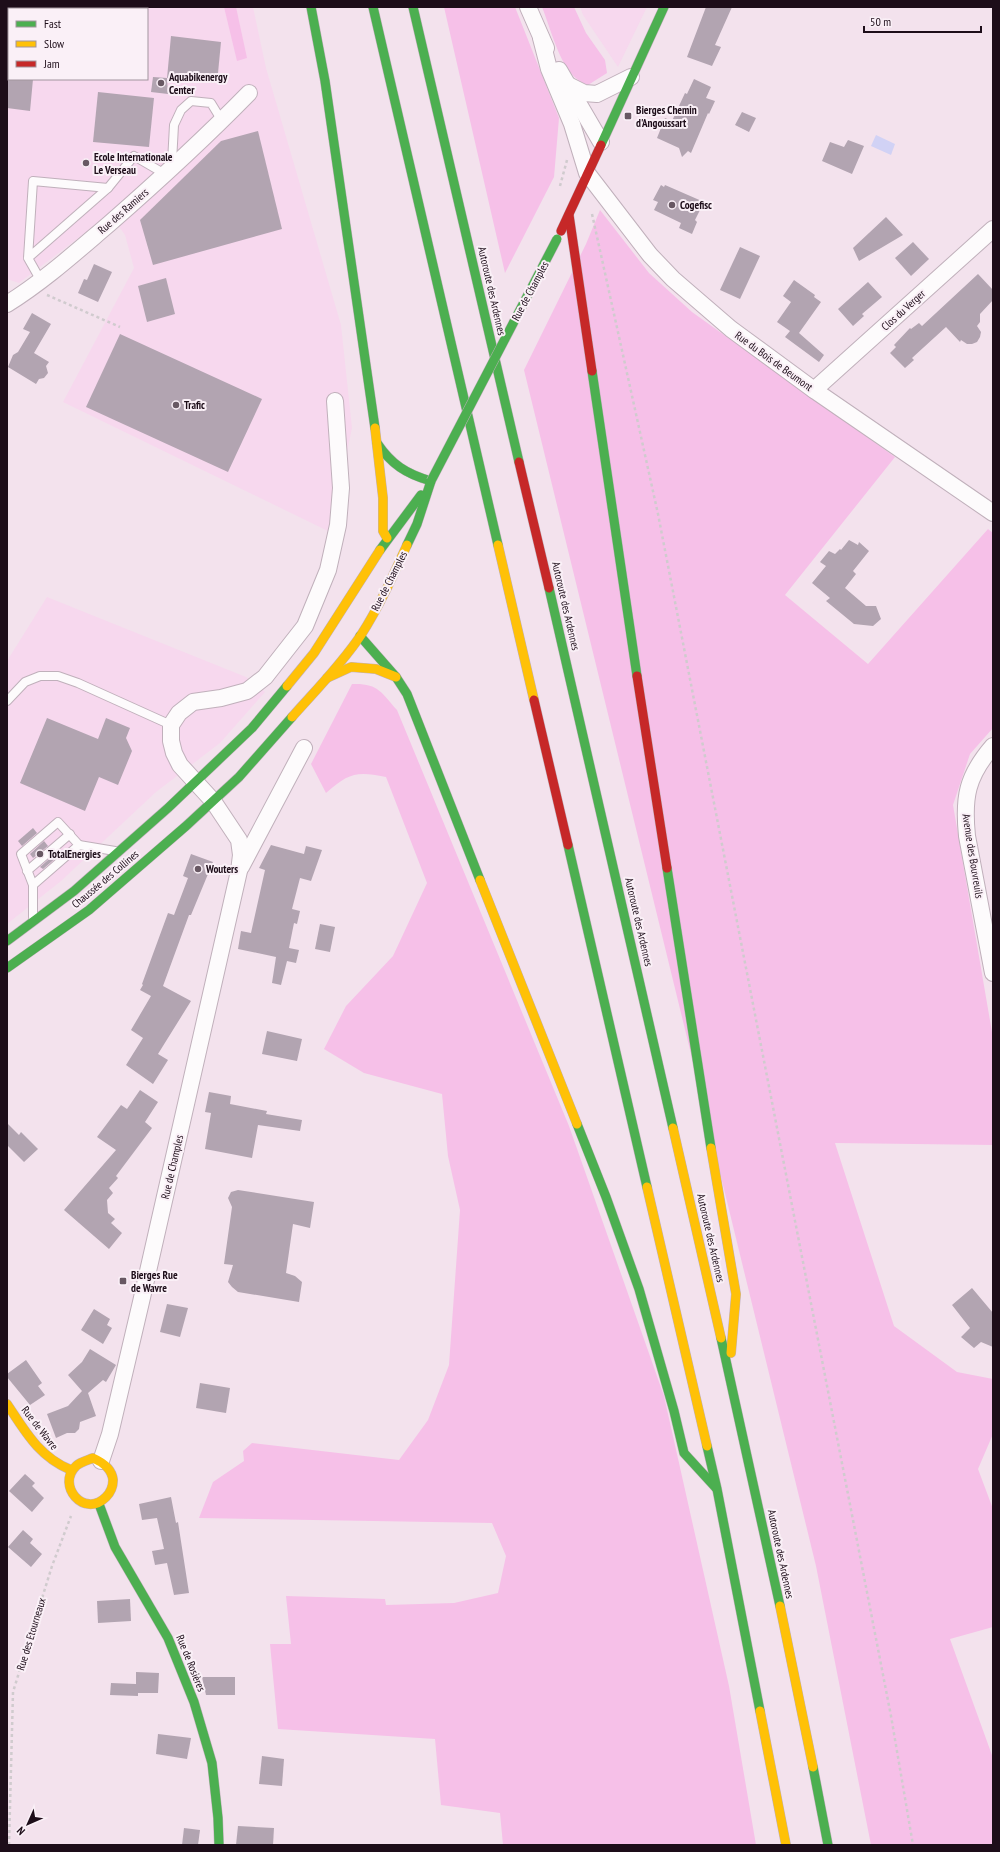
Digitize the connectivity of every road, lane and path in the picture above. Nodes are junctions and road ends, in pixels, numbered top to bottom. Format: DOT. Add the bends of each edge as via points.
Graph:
graph roads {
  1 [pos="311,7"];
  2 [pos="373,7"];
  3 [pos="413,7"];
  4 [pos="528,7"];
  5 [pos="664,7"];
  6 [pos="541,38"];
  7 [pos="631,77"];
  8 [pos="566,84"];
  9 [pos="249,93"];
  10 [pos="222,121"];
  11 [pos="601,142"];
  12 [pos="587,173"];
  13 [pos="165,174"];
  14 [pos="108,188"];
  15 [pos="592,214"];
  16 [pos="569,216"];
  17 [pos="993,229"];
  18 [pos="28,258"];
  19 [pos="36,285"];
  20 [pos="7,304"];
  21 [pos="120,327"];
  22 [pos="814,390"];
  23 [pos="335,401"];
  24 [pos="377,443"];
  25 [pos="431,481"];
  26 [pos="413,506"];
  27 [pos="993,513"];
  28 [pos="387,538"];
  29 [pos="395,547"];
  30 [pos="358,623"];
  31 [pos="360,636"];
  32 [pos="396,677"];
  33 [pos="327,678"];
  34 [pos="7,701"];
  35 [pos="171,725"];
  36 [pos="993,746"];
  37 [pos="304,748"];
  38 [pos="196,782"];
  39 [pos="213,801"];
  40 [pos="70,834"];
  41 [pos="79,845"];
  42 [pos="118,852"];
  43 [pos="27,871"];
  44 [pos="239,871"];
  45 [pos="32,885"];
  46 [pos="33,922"];
  47 [pos="7,941"];
  48 [pos="7,968"];
  49 [pos="993,973"];
  50 [pos="730,1374"];
  51 [pos="7,1404"];
  52 [pos="101,1461"];
  53 [pos="71,1470"];
  54 [pos="717,1489"];
  55 [pos="78,1501"];
  56 [pos="99,1504"];
  57 [pos="9,1845"];
  58 [pos="219,1845"];
  59 [pos="786,1845"];
  60 [pos="828,1845"];
  61 [pos="913,1845"];
  1 -- 24 [label="main road" via="325,81"];
  2 -- 54 [label="main road"];
  3 -- 50 [label="main road, Autoroute des Ardennes" via="563,643"];
  4 -- 6 [label="street"];
  5 -- 7 [label="main road, Rue de Champles"];
  6 -- 8 [label="street"];
  6 -- 12 [label="street, Rue du Bois de Beumont" via="549,69 572,124"];
  7 -- 8 [label="street" via="597,94 584,93"];
  7 -- 11 [label="main road, Rue de Champles"];
  8 -- 11 [label="street"];
  9 -- 10 [label="street, Rue des Ramiers"];
  10 -- 13 [label="street, Rue des Ramiers"];
  10 -- 13 [label="lane" via="211,103 191,101 181,110 174,125 172,162"];
  11 -- 12 [label="main road, Rue de Champles"];
  12 -- 16 [label="main road, Rue de Champles"];
  12 -- 22 [label="street, Rue du Bois de Beumont" via="632,233 673,279 731,329"];
  13 -- 14 [label="lane" via="134,156"];
  13 -- 19 [label="street, Rue des Ramiers"];
  14 -- 18 [label="lane"];
  14 -- 18 [label="lane" via="33,181"];
  15 -- 61 [label="path" via="662,536 891,1716"];
  16 -- 25 [label="main road, Rue de Champles, bridge"];
  16 -- 50 [label="main road" via="642,703 736,1294"];
  17 -- 22 [label="street, Clos du Verger"];
  18 -- 19 [label="lane"];
  19 -- 20 [label="street, Rue des Ramiers"];
  19 -- 21 [label="path"];
  22 -- 27 [label="street, Rue du Bois de Beumont"];
  23 -- 35 [label="street" via="341,488 338,525 328,570 305,626 265,677 247,691 193,702 179,713"];
  24 -- 25 [label="main road" via="388,460 404,472"];
  24 -- 28 [label="main road" via="384,498 383,531"];
  25 -- 26 [label="main road"];
  25 -- 31 [label="main road, Rue de Champles" via="417,524 382,598"];
  26 -- 28 [label="main road, Chaussée des Collines"];
  26 -- 29 [label="main road"];
  28 -- 38 [label="main road, Chaussée des Collines" via="334,623 290,682 252,728"];
  30 -- 31 [label="main road"];
  31 -- 32 [label="main road"];
  31 -- 33 [label="main road, Rue de Champles"];
  32 -- 33 [label="main road" via="376,669 351,667"];
  32 -- 54 [label="main road" via="407,694 606,1197 639,1289 684,1453"];
  33 -- 39 [label="main road, Chaussée des Collines" via="268,745"];
  34 -- 35 [label="lane" via="25,682 40,676 58,676"];
  35 -- 38 [label="street" via="174,753 180,765"];
  36 -- 49 [label="street, Avenue des Bouvreuils" via="980,760 968,786 965,813"];
  37 -- 44 [label="street, Rue de Champles"];
  38 -- 39 [label="street, Rue de Champles"];
  38 -- 42 [label="main road, Chaussée des Collines"];
  39 -- 44 [label="street, Rue de Champles" via="239,840"];
  39 -- 48 [label="main road, Chaussée des Collines" via="89,910"];
  40 -- 41 [label="lane"];
  40 -- 43 [label="lane"];
  40 -- 43 [label="lane" via="58,822 21,854"];
  41 -- 42 [label="lane"];
  41 -- 45 [label="lane"];
  42 -- 46 [label="main road, Chaussée des Collines" via="74,891"];
  43 -- 45 [label="lane"];
  44 -- 52 [label="street, Rue de Champles" via="141,1302 110,1434"];
  45 -- 46 [label="lane"];
  46 -- 47 [label="main road, Chaussée des Collines"];
  50 -- 60 [label="main road, Autoroute des Ardennes" via="804,1714"];
  51 -- 53 [label="main road, Rue de Wavre" via="40,1451 58,1465"];
  52 -- 53 [label="main road" via="93,1458 84,1460"];
  52 -- 56 [label="main road" via="112,1476 112,1484 105,1500"];
  53 -- 55 [label="main road" via="68,1482"];
  54 -- 59 [label="main road"];
  55 -- 56 [label="main road"];
  55 -- 57 [label="path, Rue des Etourneaux" via="52,1566 13,1692"];
  56 -- 58 [label="main road, Rue de Rosières" via="115,1547 168,1638 194,1702 212,1763"];
}
